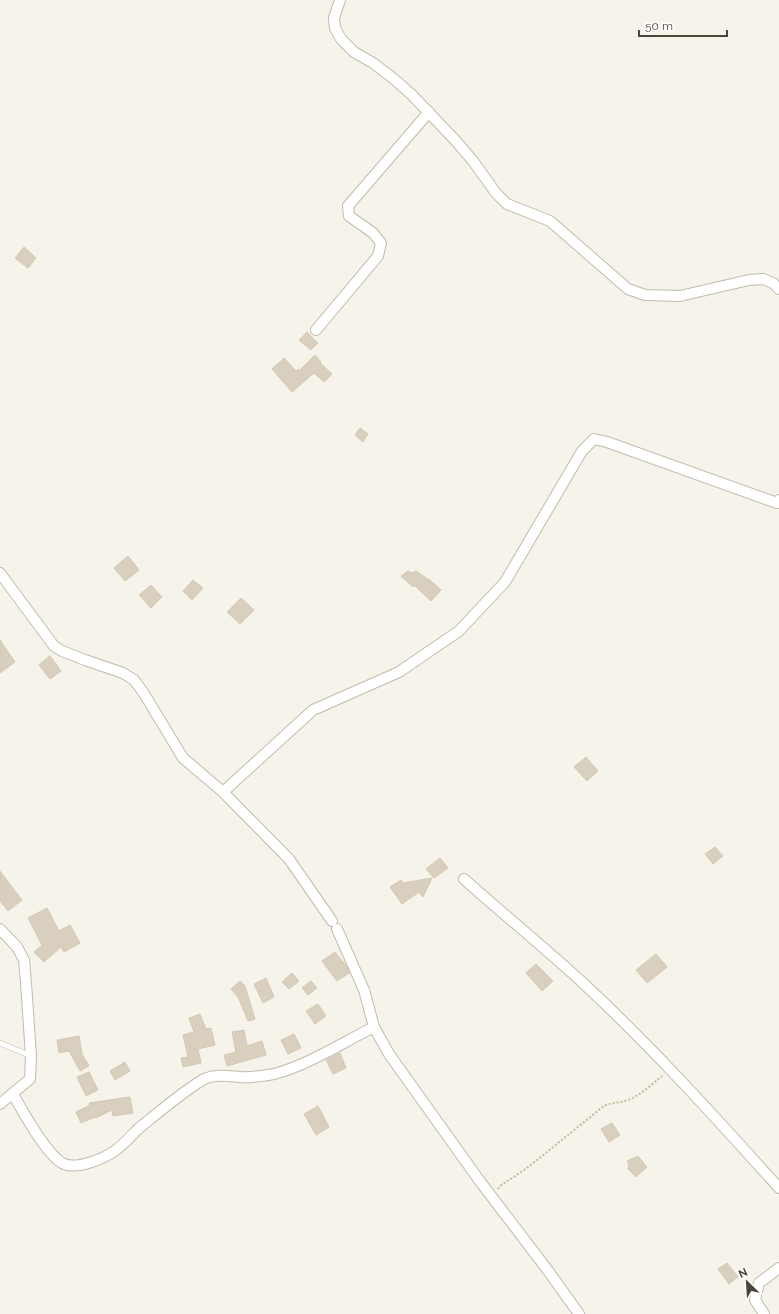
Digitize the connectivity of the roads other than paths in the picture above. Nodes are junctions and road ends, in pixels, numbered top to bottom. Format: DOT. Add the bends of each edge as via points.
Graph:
graph roads {
  1 [pos="340,0"];
  2 [pos="429,112"];
  3 [pos="779,289"];
  4 [pos="316,330"];
  5 [pos="779,500"];
  6 [pos="0,573"];
  7 [pos="223,792"];
  8 [pos="464,879"];
  9 [pos="0,929"];
  10 [pos="374,1027"];
  11 [pos="0,1042"];
  12 [pos="31,1056"];
  13 [pos="13,1094"];
  14 [pos="0,1104"];
  15 [pos="779,1188"];
  16 [pos="779,1268"];
  17 [pos="579,1314"];
  18 [pos="764,1314"];
  1 -- 2 [label="street" via="334,18 335,28 341,39 354,52 394,79"];
  2 -- 3 [label="street" via="507,204 550,221 628,289 645,295 680,296 763,279"];
  2 -- 4 [label="street" via="348,206 349,216 374,233 381,243 378,256"];
  5 -- 7 [label="street" via="777,503 594,439 582,451 505,582 459,631 399,672 313,710"];
  6 -- 7 [label="street" via="54,646 123,673 134,680 183,758"];
  7 -- 10 [label="street" via="289,859 335,925 364,990"];
  8 -- 15 [label="street" via="582,982 637,1035"];
  9 -- 12 [label="street" via="17,947 24,960"];
  10 -- 13 [label="street" via="301,1064 273,1074 242,1077 219,1075 204,1079 137,1130 115,1151 79,1165 66,1164 55,1156 35,1131"];
  10 -- 17 [label="street" via="389,1054"];
  11 -- 12 [label="lane"];
  12 -- 13 [label="street" via="30,1079"];
  13 -- 14 [label="street"];
  16 -- 18 [label="street" via="759,1283 755,1300"];
}
